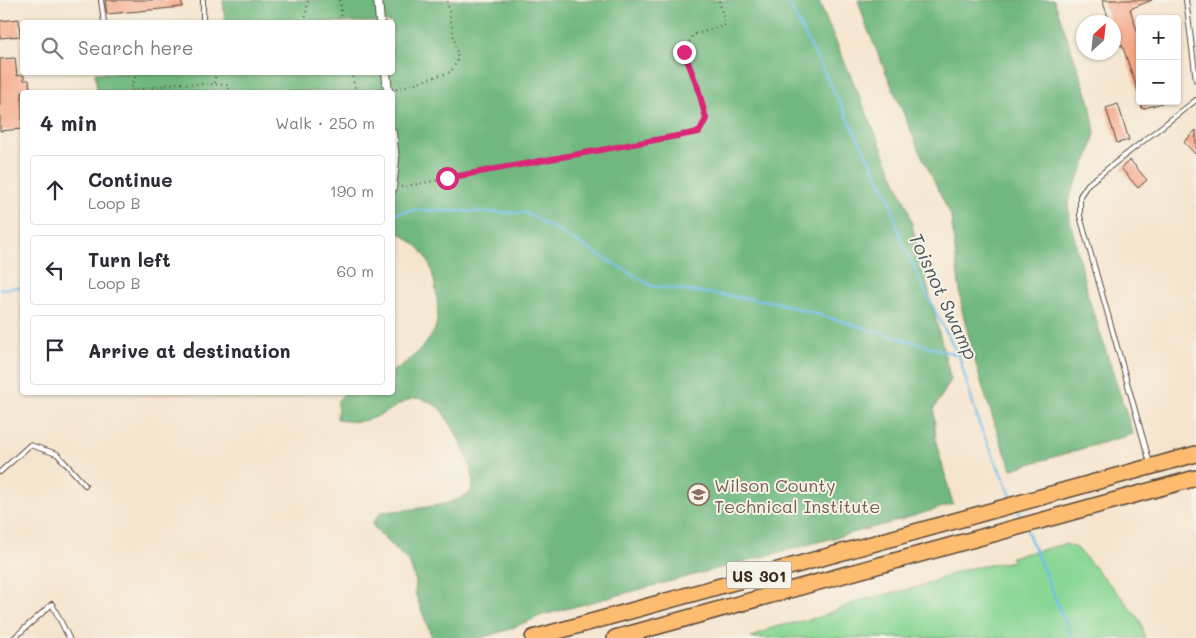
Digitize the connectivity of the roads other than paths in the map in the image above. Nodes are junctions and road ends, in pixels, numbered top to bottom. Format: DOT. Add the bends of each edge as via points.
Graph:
graph roads {
  1 [pos="101,0"];
  2 [pos="202,0"];
  3 [pos="378,0"];
  4 [pos="1186,0"];
  5 [pos="104,20"];
  6 [pos="203,20"];
  7 [pos="380,20"];
  8 [pos="386,75"];
  9 [pos="1196,80"];
  10 [pos="388,90"];
  11 [pos="1196,100"];
  12 [pos="395,154"];
  13 [pos="395,170"];
  14 [pos="1196,454"];
  15 [pos="1151,466"];
  16 [pos="0,472"];
  17 [pos="1196,478"];
  18 [pos="85,485"];
  19 [pos="14,638"];
  20 [pos="69,638"];
  21 [pos="533,638"];
  22 [pos="614,638"];
  1 -- 5 [label="lane"];
  2 -- 6 [label="lane"];
  3 -- 7 [label="street"];
  4 -- 9 [label="lane"];
  8 -- 10 [label="street"];
  11 -- 15 [label="lane" via="1088,184 1080,196 1080,216 1092,263"];
  12 -- 13 [label="street"];
  14 -- 15 [label="highway, US 301"];
  15 -- 21 [label="highway, US 301"];
  16 -- 18 [label="lane" via="30,445 57,454"];
  17 -- 22 [label="highway, US 301"];
  19 -- 20 [label="lane" via="52,604"];
}
